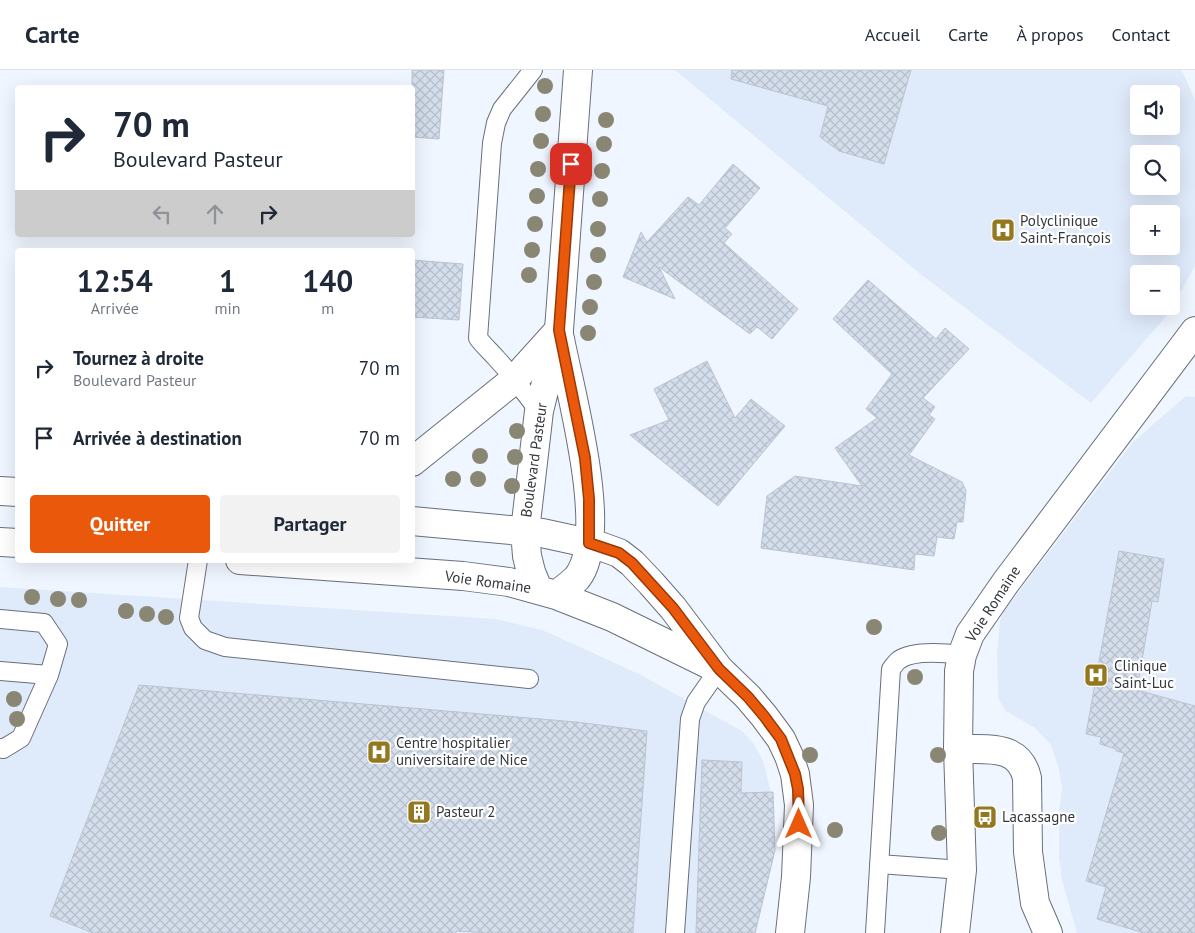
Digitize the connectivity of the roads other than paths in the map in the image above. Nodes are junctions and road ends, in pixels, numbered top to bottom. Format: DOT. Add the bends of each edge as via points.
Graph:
graph roads {
  1 [pos="533,70"];
  2 [pos="578,70"];
  3 [pos="559,330"];
  4 [pos="1195,331"];
  5 [pos="514,380"];
  6 [pos="539,411"];
  7 [pos="415,460"];
  8 [pos="0,491"];
  9 [pos="15,492"];
  10 [pos="415,522"];
  11 [pos="525,531"];
  12 [pos="0,542"];
  13 [pos="15,543"];
  14 [pos="589,543"];
  15 [pos="198,563"];
  16 [pos="282,563"];
  17 [pos="547,592"];
  18 [pos="0,619"];
  19 [pos="962,655"];
  20 [pos="719,669"];
  21 [pos="0,671"];
  22 [pos="49,675"];
  23 [pos="529,678"];
  24 [pos="0,748"];
  25 [pos="958,749"];
  26 [pos="879,864"];
  27 [pos="962,870"];
  28 [pos="675,933"];
  29 [pos="790,933"];
  30 [pos="875,933"];
  31 [pos="955,933"];
  32 [pos="1048,933"];
  1 -- 5 [label="lane" via="502,110 492,143 478,338"];
  2 -- 3 [label="main road, Boulevard Pasteur"];
  3 -- 5 [label="main road"];
  3 -- 6 [label="main road, Boulevard Pasteur"];
  3 -- 14 [label="main road, Boulevard Pasteur" via="585,458"];
  4 -- 19 [label="main road, Voie Romaine" via="1006,582 970,634"];
  5 -- 6 [label="lane"];
  5 -- 7 [label="main road"];
  6 -- 11 [label="main road, Boulevard Pasteur"];
  8 -- 9 [label="main road"];
  10 -- 11 [label="main road, Voie Romaine"];
  11 -- 14 [label="main road, Voie Romaine"];
  11 -- 17 [label="main road, Boulevard Pasteur" via="531,572"];
  12 -- 13 [label="main road"];
  14 -- 17 [label="main road, Boulevard Pasteur" via="585,562 577,577"];
  14 -- 20 [label="main road, Voie Romaine" via="619,553 632,563 673,608"];
  15 -- 23 [label="lane" via="190,618 193,628 205,640 225,647"];
  16 -- 17 [label="main road, Voie Romaine" via="463,576 508,582"];
  17 -- 20 [label="main road, Voie Romaine" via="612,617"];
  18 -- 22 [label="lane" via="44,623 58,644"];
  19 -- 25 [label="main road, Voie Romaine"];
  19 -- 26 [label="lane" via="916,654 899,660 891,669"];
  20 -- 28 [label="lane" via="696,702 690,719"];
  20 -- 29 [label="main road, Voie Romaine" via="748,697 781,739 795,774 799,842"];
  21 -- 22 [label="lane"];
  22 -- 24 [label="lane" via="21,738"];
  25 -- 27 [label="main road, Voie Romaine"];
  25 -- 32 [label="main road" via="1005,751 1016,758 1025,770 1028,852 1035,903"];
  26 -- 27 [label="lane"];
  26 -- 30 [label="lane"];
  27 -- 31 [label="main road, Voie Romaine"];
}
